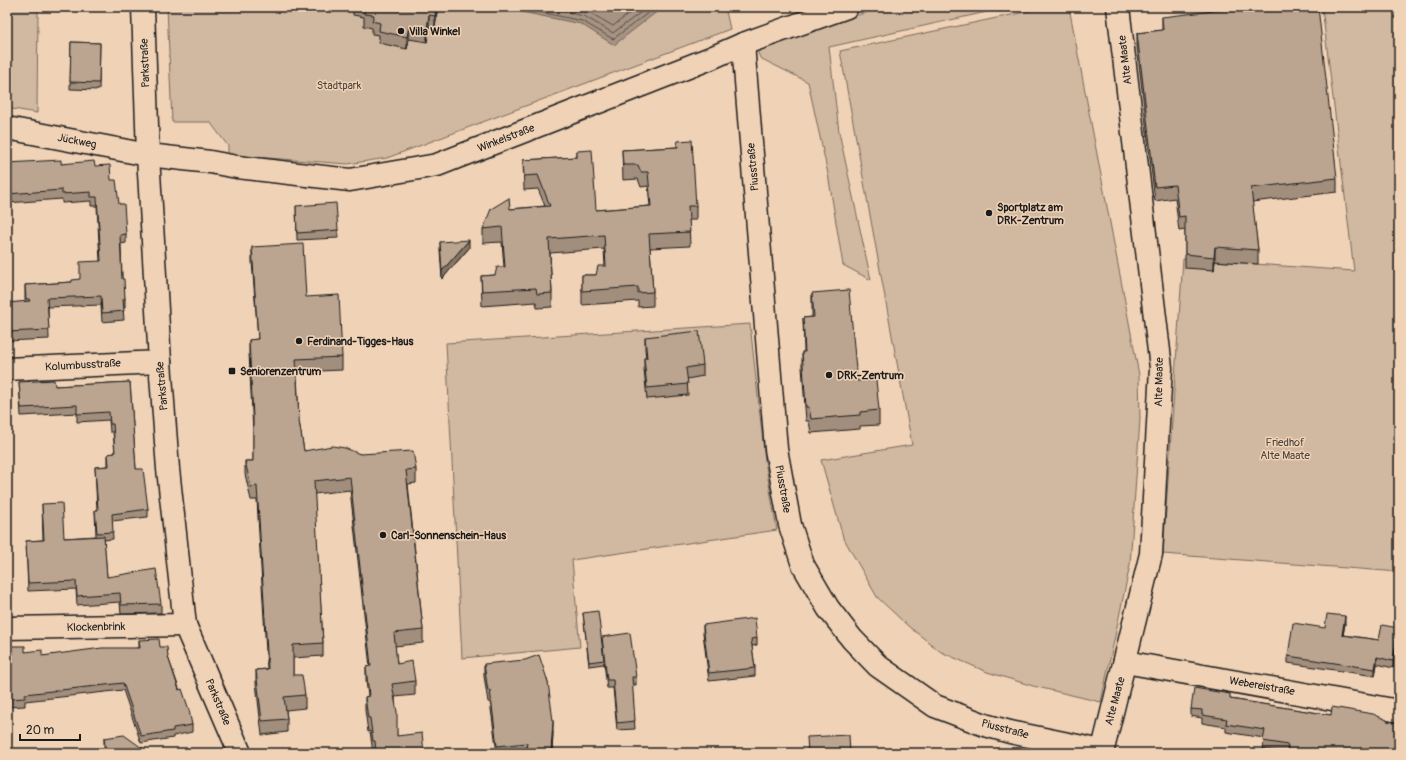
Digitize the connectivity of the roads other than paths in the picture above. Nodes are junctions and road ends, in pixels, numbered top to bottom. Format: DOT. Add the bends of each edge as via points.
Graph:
graph roads {
  1 [pos="143,7"];
  2 [pos="847,7"];
  3 [pos="1118,7"];
  4 [pos="743,44"];
  5 [pos="7,128"];
  6 [pos="148,155"];
  7 [pos="160,362"];
  8 [pos="7,369"];
  9 [pos="185,625"];
  10 [pos="7,628"];
  11 [pos="1125,662"];
  12 [pos="1399,711"];
  13 [pos="1102,752"];
  14 [pos="240,753"];
  1 -- 6 [label="street, Parkstraße"];
  2 -- 4 [label="street, Winkelstraße"];
  3 -- 11 [label="street, Alte Maate" via="1161,368 1151,554"];
  4 -- 6 [label="street, Winkelstraße" via="436,165 350,180"];
  4 -- 13 [label="street, Piusstraße" via="776,450 790,524 804,565 828,608 874,672 935,706 955,714 1010,732"];
  5 -- 6 [label="street, Jückweg"];
  6 -- 7 [label="street, Parkstraße"];
  7 -- 8 [label="street, Kolumbusstraße"];
  7 -- 9 [label="street, Parkstraße" via="168,469"];
  9 -- 10 [label="street, Klockenbrink"];
  9 -- 14 [label="street, Parkstraße"];
  11 -- 12 [label="street, Webereistraße"];
  11 -- 13 [label="street, Alte Maate"];
}
